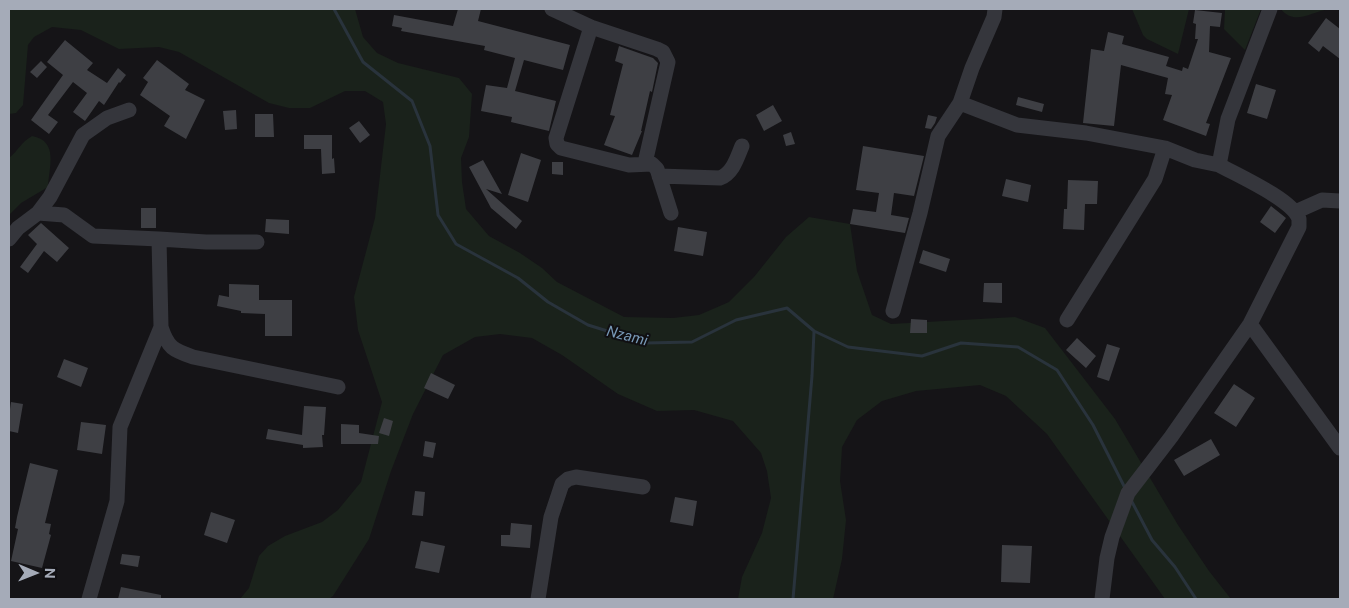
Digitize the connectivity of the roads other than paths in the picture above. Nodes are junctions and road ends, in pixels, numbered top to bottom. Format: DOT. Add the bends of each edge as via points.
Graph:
graph roads {
  1 [pos="552,9"];
  2 [pos="995,9"];
  3 [pos="1270,9"];
  4 [pos="591,27"];
  5 [pos="960,103"];
  6 [pos="129,110"];
  7 [pos="742,146"];
  8 [pos="1165,148"];
  9 [pos="645,163"];
  10 [pos="1219,165"];
  11 [pos="659,176"];
  12 [pos="1340,201"];
  13 [pos="1295,212"];
  14 [pos="38,213"];
  15 [pos="672,213"];
  16 [pos="9,239"];
  17 [pos="158,239"];
  18 [pos="257,242"];
  19 [pos="893,311"];
  20 [pos="1067,320"];
  21 [pos="1250,324"];
  22 [pos="161,327"];
  23 [pos="338,387"];
  24 [pos="1340,448"];
  25 [pos="644,487"];
  26 [pos="89,599"];
  27 [pos="538,599"];
  28 [pos="1102,599"];
  1 -- 4 [label="street"];
  2 -- 5 [label="street"];
  3 -- 10 [label="street" via="1228,119"];
  4 -- 9 [label="street" via="657,49 666,56 668,62"];
  4 -- 9 [label="street" via="556,138 557,144 560,148 629,165"];
  5 -- 8 [label="street" via="1017,125 1086,133"];
  5 -- 19 [label="street" via="938,136"];
  6 -- 14 [label="street" via="107,118 83,135"];
  7 -- 11 [label="street" via="726,176"];
  8 -- 10 [label="street"];
  8 -- 20 [label="street" via="1155,179"];
  9 -- 11 [label="street" via="655,166"];
  10 -- 13 [label="street" via="1272,193"];
  11 -- 15 [label="street"];
  12 -- 13 [label="street" via="1322,200"];
  13 -- 21 [label="street" via="1299,226"];
  14 -- 16 [label="street"];
  14 -- 17 [label="street" via="64,215 92,236"];
  17 -- 18 [label="street"];
  17 -- 22 [label="street"];
  21 -- 24 [label="street"];
  21 -- 28 [label="street" via="1128,493 1112,537"];
  22 -- 23 [label="street" via="170,346 177,352"];
  22 -- 26 [label="street" via="120,427 117,501"];
  25 -- 27 [label="street" via="576,477 562,484 551,517"];
}
